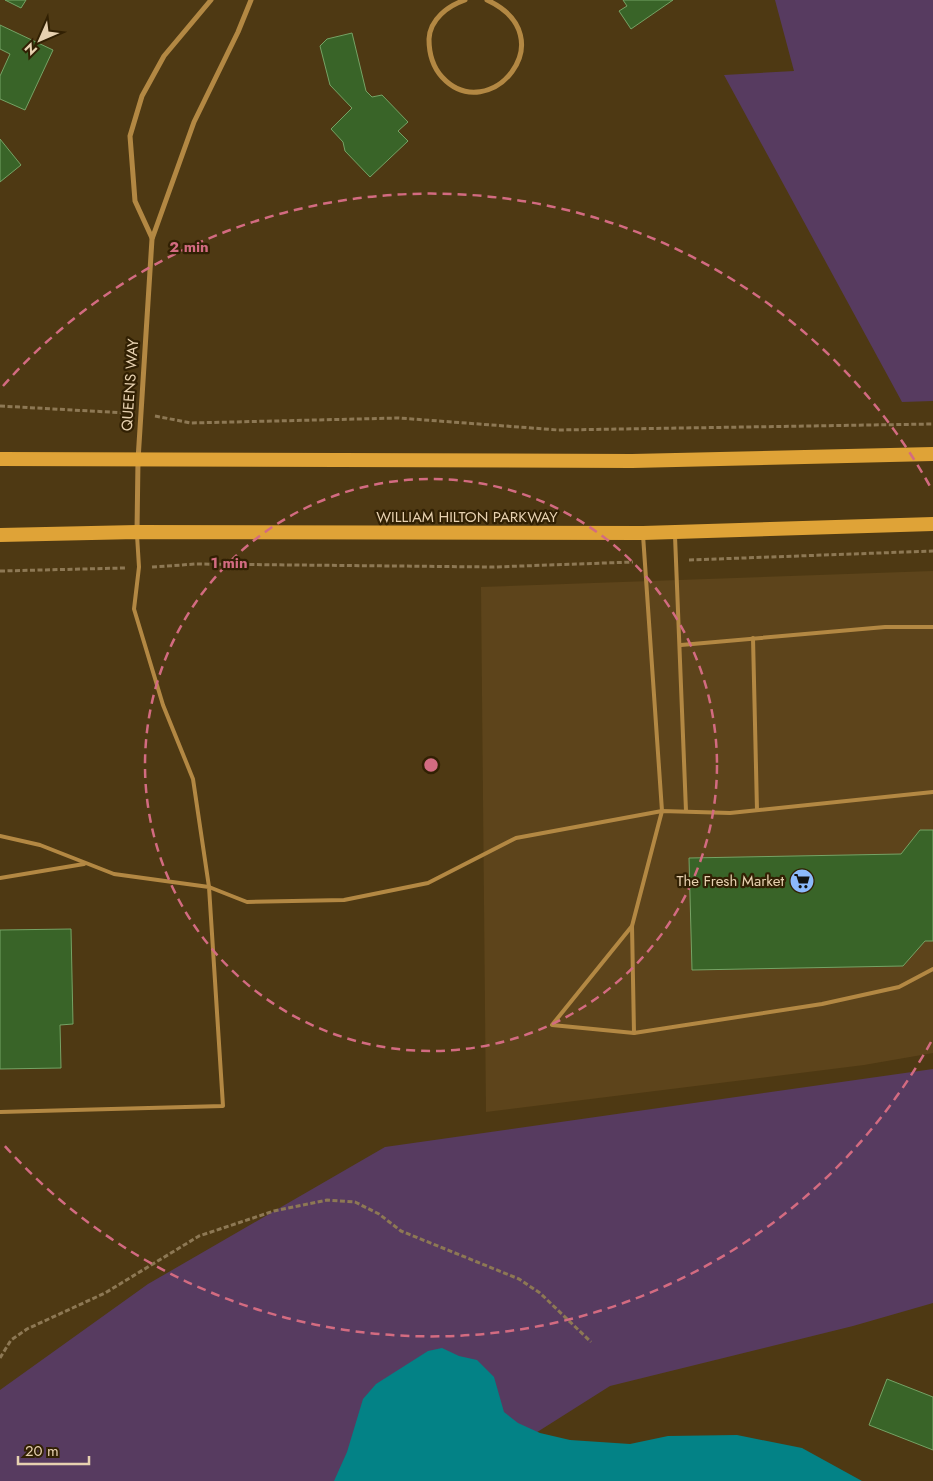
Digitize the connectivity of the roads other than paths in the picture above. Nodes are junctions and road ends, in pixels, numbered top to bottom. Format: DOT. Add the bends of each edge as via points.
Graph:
graph roads {
  1 [pos="211,0"];
  2 [pos="251,0"];
  3 [pos="465,0"];
  4 [pos="486,0"];
  5 [pos="152,239"];
  6 [pos="933,454"];
  7 [pos="0,459"];
  8 [pos="138,460"];
  9 [pos="933,524"];
  10 [pos="137,532"];
  11 [pos="675,532"];
  12 [pos="643,533"];
  13 [pos="0,534"];
  14 [pos="933,627"];
  15 [pos="753,638"];
  16 [pos="681,645"];
  17 [pos="933,792"];
  18 [pos="757,810"];
  19 [pos="662,811"];
  20 [pos="686,811"];
  21 [pos="0,836"];
  22 [pos="86,863"];
  23 [pos="0,878"];
  24 [pos="209,887"];
  25 [pos="632,926"];
  26 [pos="933,969"];
  27 [pos="634,1033"];
  28 [pos="0,1112"];
  1 -- 5 [label="street, QUEENS WAY" via="164,56 142,96 130,136 135,201"];
  2 -- 5 [label="street, QUEENS WAY" via="194,122"];
  3 -- 4 [label="street" via="451,5 437,18 430,34 429,52 435,70 448,83 464,90 482,91 500,85 513,73 521,56 521,38 515,21 502,7"];
  5 -- 8 [label="street, QUEENS WAY"];
  6 -- 8 [label="highway" via="632,461"];
  7 -- 8 [label="highway"];
  8 -- 10 [label="street, QUEENS WAY"];
  9 -- 11 [label="highway, WILLIAM HILTON PARKWAY"];
  10 -- 12 [label="highway, WILLIAM HILTON PARKWAY"];
  10 -- 13 [label="highway, WILLIAM HILTON PARKWAY"];
  10 -- 24 [label="lane" via="139,567 134,609 163,705 193,779"];
  11 -- 12 [label="highway, WILLIAM HILTON PARKWAY"];
  11 -- 16 [label="lane"];
  12 -- 19 [label="lane"];
  14 -- 15 [label="lane" via="884,627"];
  15 -- 16 [label="lane"];
  15 -- 18 [label="lane"];
  16 -- 20 [label="lane"];
  17 -- 18 [label="lane"];
  18 -- 20 [label="lane" via="730,813"];
  19 -- 20 [label="lane"];
  19 -- 24 [label="lane" via="516,838 428,883 344,900 247,902"];
  19 -- 25 [label="lane"];
  21 -- 22 [label="lane" via="40,845"];
  22 -- 23 [label="lane"];
  22 -- 24 [label="lane" via="114,874"];
  24 -- 28 [label="lane" via="223,1106"];
  25 -- 27 [label="lane"];
  25 -- 27 [label="lane" via="552,1025"];
  26 -- 27 [label="lane" via="899,987 822,1004"];
}
